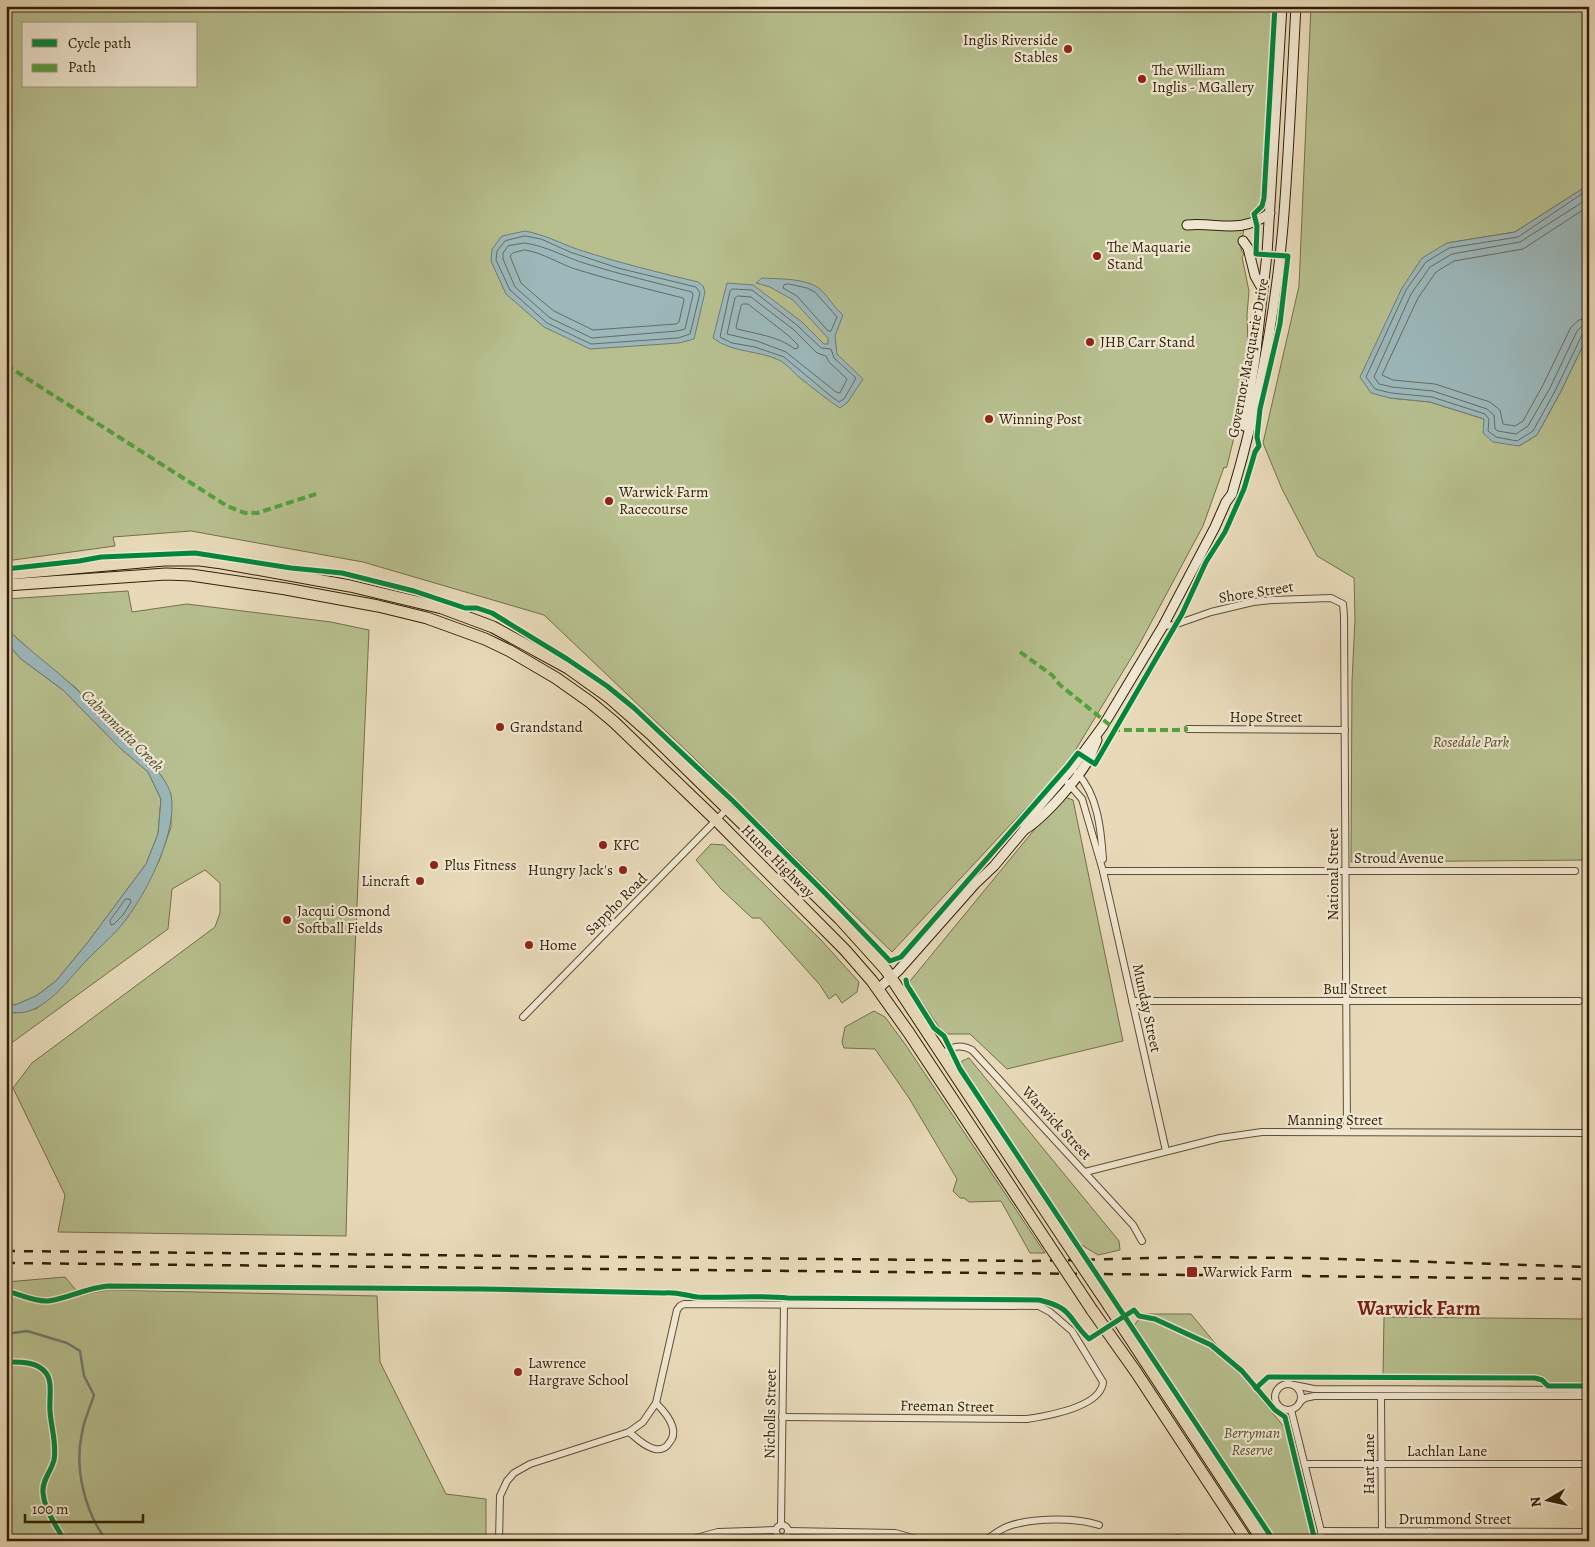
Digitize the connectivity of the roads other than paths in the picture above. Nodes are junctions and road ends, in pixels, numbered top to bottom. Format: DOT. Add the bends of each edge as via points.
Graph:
graph roads {
  1 [pos="1282,6"];
  2 [pos="1296,6"];
  3 [pos="1270,213"];
  4 [pos="1187,225"];
  5 [pos="1244,241"];
  6 [pos="1263,290"];
  7 [pos="1226,502"];
  8 [pos="10,579"];
  9 [pos="350,586"];
  10 [pos="348,600"];
  11 [pos="1344,616"];
  12 [pos="1163,626"];
  13 [pos="1188,729"];
  14 [pos="1345,730"];
  15 [pos="1075,771"];
  16 [pos="1066,782"];
  17 [pos="727,809"];
  18 [pos="716,820"];
  19 [pos="1346,870"];
  20 [pos="1103,871"];
  21 [pos="1575,871"];
  22 [pos="892,977"];
  23 [pos="878,988"];
  24 [pos="1579,1001"];
  25 [pos="1132,1002"];
  26 [pos="1346,1002"];
  27 [pos="523,1017"];
  28 [pos="941,1055"];
  29 [pos="1347,1132"];
  30 [pos="1589,1134"];
  31 [pos="1166,1152"];
  32 [pos="1086,1172"];
  33 [pos="1142,1241"];
  34 [pos="784,1304"];
  35 [pos="1294,1385"];
  36 [pos="1589,1390"];
  37 [pos="1589,1396"];
  38 [pos="1381,1397"];
  39 [pos="1301,1401"];
  40 [pos="656,1403"];
  41 [pos="1291,1410"];
  42 [pos="782,1417"];
  43 [pos="629,1432"];
  44 [pos="1306,1464"];
  45 [pos="1382,1464"];
  46 [pos="1589,1464"];
  47 [pos="781,1524"];
  48 [pos="1099,1525"];
  49 [pos="776,1530"];
  50 [pos="788,1531"];
  51 [pos="1321,1531"];
  52 [pos="1382,1531"];
  53 [pos="1430,1531"];
  54 [pos="1491,1532"];
  55 [pos="1589,1532"];
  56 [pos="781,1539"];
  57 [pos="499,1541"];
  58 [pos="685,1541"];
  59 [pos="924,1541"];
  60 [pos="985,1541"];
  61 [pos="1247,1541"];
  62 [pos="1263,1541"];
  63 [pos="1320,1541"];
  64 [pos="1327,1541"];
  65 [pos="1430,1541"];
  66 [pos="1491,1541"];
  1 -- 3 [label="main road, Governor Macquarie Drive"];
  2 -- 7 [label="main road, Governor Macquarie Drive" via="1283,227 1275,293 1256,402 1232,494"];
  3 -- 4 [label="main road" via="1238,226"];
  3 -- 6 [label="main road, Governor Macquarie Drive"];
  5 -- 6 [label="main road"];
  6 -- 7 [label="main road, Governor Macquarie Drive" via="1246,418"];
  7 -- 12 [label="main road, Governor Macquarie Drive"];
  8 -- 9 [label="highway, Hume Highway" via="184,560 222,563"];
  8 -- 10 [label="highway, Hume Highway" via="191,575"];
  9 -- 10 [label="highway"];
  9 -- 17 [label="highway, Hume Highway" via="451,611 493,627 568,668 629,714"];
  10 -- 18 [label="highway, Hume Highway" via="452,626 533,663 614,722"];
  11 -- 12 [label="street, Shore Street" via="1343,604 1331,598 1308,597 1253,602"];
  11 -- 14 [label="street, National Street"];
  12 -- 15 [label="main road, Governor Macquarie Drive"];
  13 -- 14 [label="street, Hope Street"];
  14 -- 19 [label="street, National Street"];
  15 -- 16 [label="main road, Governor Macquarie Drive"];
  15 -- 20 [label="street, Munday Street" via="1090,789 1101,837"];
  16 -- 20 [label="street, Munday Street" via="1087,811"];
  16 -- 22 [label="main road, Governor Macquarie Drive" via="1028,819 1024,830 994,866"];
  17 -- 18 [label="street, Sappho Road"];
  17 -- 22 [label="highway, Hume Highway" via="840,920"];
  18 -- 23 [label="highway, Hume Highway"];
  18 -- 27 [label="street, Sappho Road"];
  19 -- 20 [label="street, Stroud Avenue"];
  19 -- 21 [label="street, Stroud Avenue"];
  19 -- 26 [label="street, National Street"];
  20 -- 25 [label="street, Munday Street"];
  22 -- 23 [label="main road, Governor Macquarie Drive"];
  22 -- 28 [label="highway, Hume Highway"];
  23 -- 61 [label="highway, Hume Highway, bridge"];
  24 -- 26 [label="street, Bull Street"];
  25 -- 26 [label="street, Bull Street"];
  25 -- 31 [label="street, Munday Street"];
  26 -- 29 [label="street, National Street"];
  28 -- 32 [label="street, Warwick Street" via="958,1046 972,1050"];
  28 -- 62 [label="highway, Hume Highway, bridge"];
  29 -- 30 [label="street, Manning Street"];
  29 -- 31 [label="street, Manning Street" via="1239,1134"];
  31 -- 32 [label="street, Manning Street"];
  32 -- 33 [label="street, Warwick Street" via="1133,1225"];
  34 -- 40 [label="street" via="680,1306"];
  34 -- 42 [label="street, Nicholls Street"];
  34 -- 42 [label="street, Freeman Street" via="1039,1306 1072,1331 1102,1377 1103,1386 1083,1405 1027,1419"];
  35 -- 36 [label="street" via="1314,1390"];
  35 -- 39 [label="street" via="1301,1394"];
  35 -- 41 [label="street" via="1283,1385 1276,1395 1280,1406"];
  37 -- 38 [label="street"];
  38 -- 39 [label="street" via="1314,1396"];
  38 -- 45 [label="street, Hart Lane"];
  39 -- 41 [label="street"];
  40 -- 43 [label="street" via="643,1422"];
  40 -- 43 [label="street" via="673,1426 671,1442 664,1448 655,1449"];
  41 -- 44 [label="street"];
  42 -- 47 [label="street, Nicholls Street"];
  43 -- 57 [label="street" via="530,1464 514,1473 500,1496"];
  44 -- 45 [label="street, Lachlan Lane"];
  44 -- 51 [label="street"];
  45 -- 46 [label="street, Lachlan Lane"];
  45 -- 52 [label="street, Hart Lane"];
  47 -- 49 [label="street"];
  47 -- 50 [label="street"];
  48 -- 60 [label="street" via="1083,1521 1028,1522 1008,1526"];
  49 -- 56 [label="street"];
  49 -- 58 [label="street" via="718,1532"];
  50 -- 56 [label="street"];
  50 -- 59 [label="street" via="887,1532"];
  51 -- 52 [label="street, Drummond Street"];
  51 -- 63 [label="street"];
  51 -- 64 [label="street"];
  52 -- 53 [label="street, Drummond Street"];
  53 -- 54 [label="street, Drummond Street"];
  53 -- 65 [label="street"];
  54 -- 55 [label="street, Drummond Street"];
  54 -- 66 [label="street"];
}
